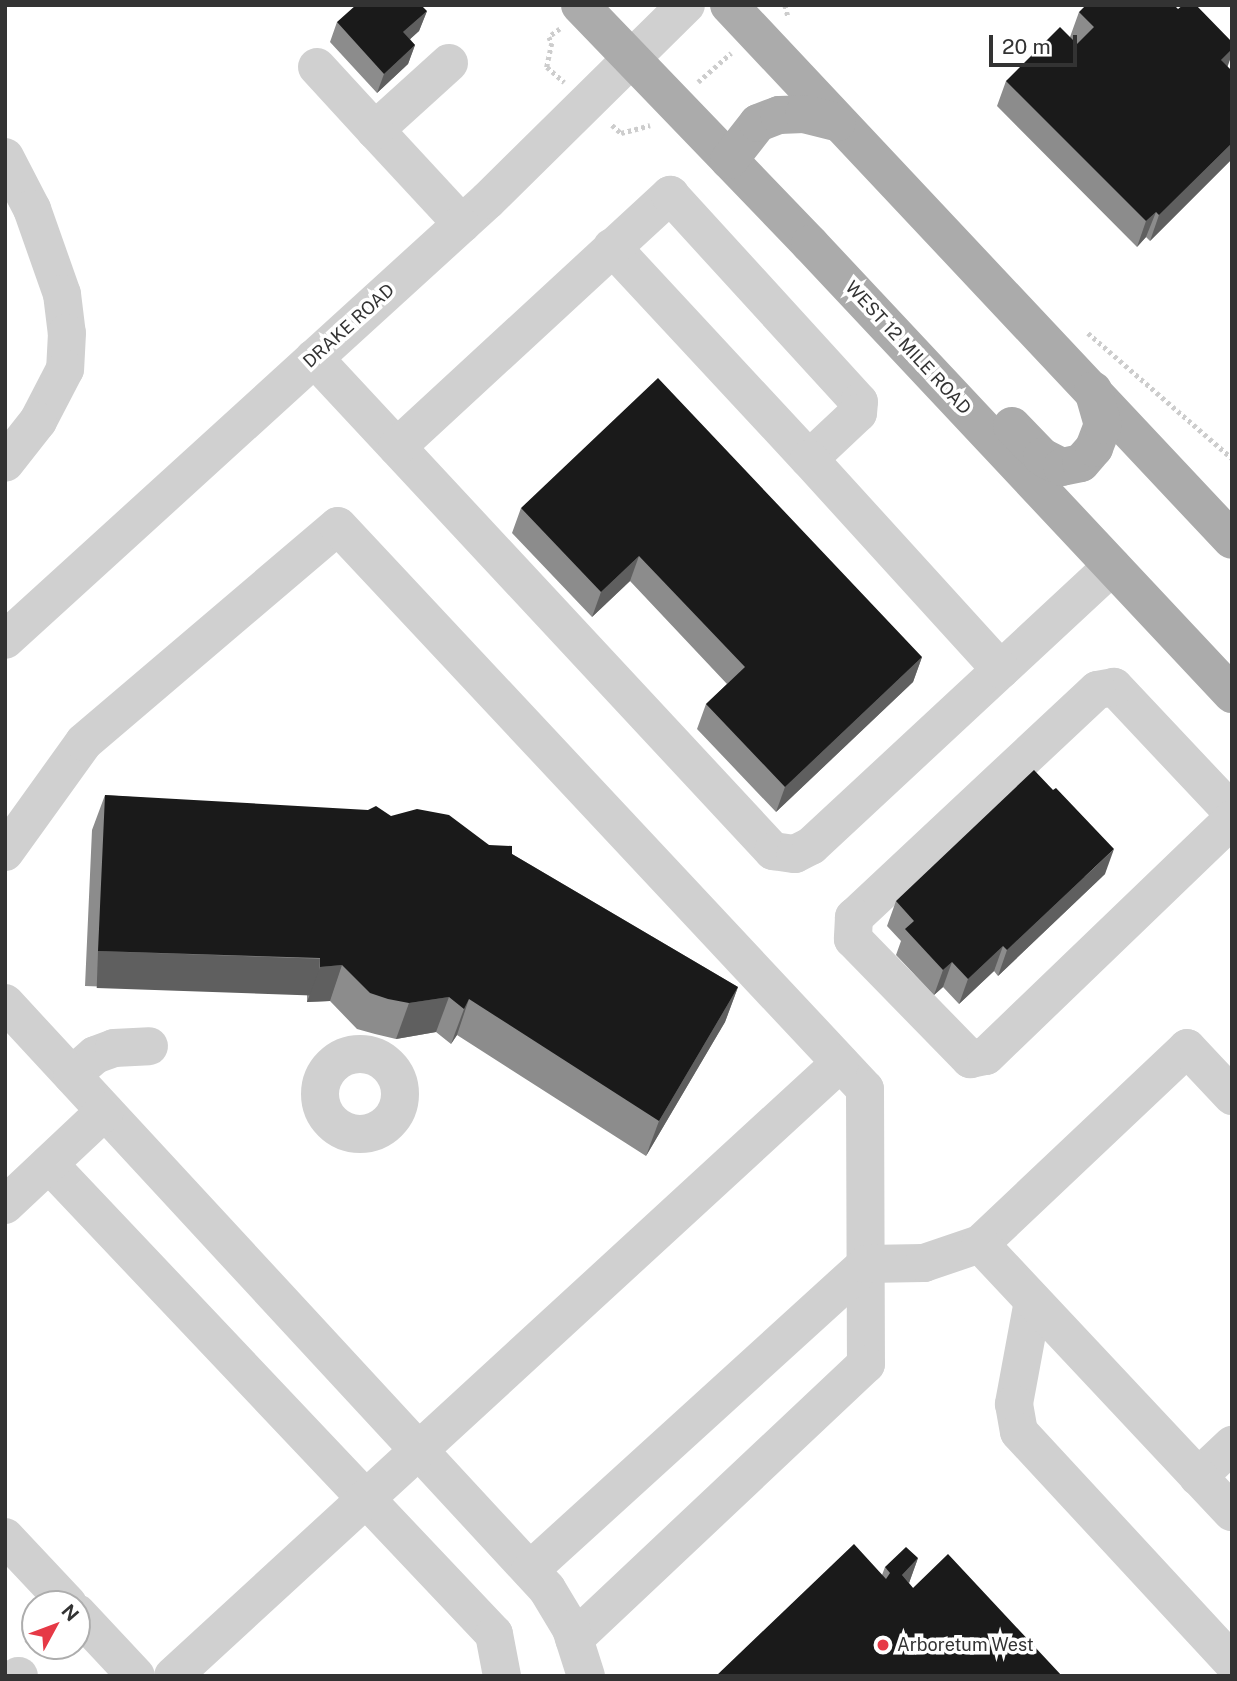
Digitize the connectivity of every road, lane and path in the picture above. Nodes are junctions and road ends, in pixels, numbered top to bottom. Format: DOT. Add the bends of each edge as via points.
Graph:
graph roads {
  1 [pos="580,5"];
  2 [pos="686,5"];
  3 [pos="729,5"];
  4 [pos="754,33"];
  5 [pos="549,37"];
  6 [pos="631,58"];
  7 [pos="449,62"];
  8 [pos="547,66"];
  9 [pos="317,67"];
  10 [pos="674,103"];
  11 [pos="609,122"];
  12 [pos="837,122"];
  13 [pos="375,130"];
  14 [pos="5,157"];
  15 [pos="729,160"];
  16 [pos="462,223"];
  17 [pos="810,244"];
  18 [pos="612,247"];
  19 [pos="314,358"];
  20 [pos="1093,390"];
  21 [pos="397,447"];
  22 [pos="809,459"];
  23 [pos="5,463"];
  24 [pos="1232,540"];
  25 [pos="1112,566"];
  26 [pos="5,640"];
  27 [pos="1001,670"];
  28 [pos="1232,694"];
  29 [pos="1232,813"];
  30 [pos="1232,819"];
  31 [pos="5,852"];
  32 [pos="5,1003"];
  33 [pos="149,1046"];
  34 [pos="840,1063"];
  35 [pos="72,1074"];
  36 [pos="1232,1096"];
  37 [pos="105,1111"];
  38 [pos="49,1164"];
  39 [pos="5,1205"];
  40 [pos="980,1244"];
  41 [pos="866,1265"];
  42 [pos="1033,1301"];
  43 [pos="1232,1445"];
  44 [pos="418,1449"];
  45 [pos="1198,1477"];
  46 [pos="365,1498"];
  47 [pos="1232,1512"];
  48 [pos="5,1537"];
  49 [pos="530,1570"];
  50 [pos="55,1590"];
  51 [pos="91,1628"];
  52 [pos="574,1639"];
  53 [pos="1232,1662"];
  54 [pos="136,1676"];
  55 [pos="173,1676"];
  56 [pos="502,1676"];
  57 [pos="586,1676"];
  1 -- 6 [label="main road, WEST 12 MILE ROAD"];
  2 -- 6 [label="street, DRAKE ROAD"];
  3 -- 4 [label="main road"];
  4 -- 10 [label="path"];
  4 -- 12 [label="main road"];
  5 -- 8 [label="path"];
  6 -- 10 [label="main road, WEST 12 MILE ROAD"];
  6 -- 16 [label="street, DRAKE ROAD"];
  7 -- 13 [label="street"];
  9 -- 13 [label="street"];
  10 -- 11 [label="path" via="647,127 621,133"];
  10 -- 15 [label="main road, WEST 12 MILE ROAD"];
  12 -- 15 [label="main road" via="804,114 779,115 758,123"];
  12 -- 20 [label="main road"];
  13 -- 16 [label="street"];
  14 -- 23 [label="street" via="32,209 58,282 67,333 65,369 38,421"];
  15 -- 17 [label="main road, WEST 12 MILE ROAD"];
  16 -- 19 [label="street, DRAKE ROAD"];
  17 -- 20 [label="main road" via="862,269 1042,457 1062,467 1081,463 1101,434"];
  17 -- 25 [label="main road, WEST 12 MILE ROAD"];
  18 -- 21 [label="street"];
  18 -- 22 [label="street"];
  18 -- 22 [label="street" via="670,195 859,402 858,413"];
  19 -- 21 [label="street"];
  19 -- 26 [label="street, DRAKE ROAD"];
  20 -- 24 [label="main road"];
  21 -- 27 [label="street" via="773,851 795,853 811,846"];
  22 -- 27 [label="street"];
  25 -- 27 [label="street"];
  25 -- 28 [label="main road, WEST 12 MILE ROAD"];
  29 -- 30 [label="street" via="1114,687 1097,690 854,917 853,939 970,1059 986,1056"];
  31 -- 34 [label="street" via="84,742 338,526"];
  32 -- 35 [label="street"];
  33 -- 35 [label="street" via="114,1048 95,1055"];
  34 -- 41 [label="street" via="865,1089"];
  34 -- 44 [label="street"];
  35 -- 37 [label="street"];
  36 -- 40 [label="street" via="1187,1048"];
  37 -- 38 [label="street"];
  37 -- 44 [label="street"];
  38 -- 39 [label="street"];
  38 -- 46 [label="street"];
  40 -- 41 [label="street" via="924,1264"];
  40 -- 42 [label="street"];
  41 -- 49 [label="street"];
  41 -- 52 [label="street" via="866,1364"];
  42 -- 45 [label="street"];
  42 -- 53 [label="street" via="1014,1404 1019,1432"];
  43 -- 45 [label="street"];
  44 -- 46 [label="street"];
  44 -- 49 [label="street"];
  45 -- 47 [label="street"];
  46 -- 55 [label="street"];
  46 -- 56 [label="street" via="495,1634"];
  48 -- 50 [label="street"];
  49 -- 52 [label="street" via="548,1589"];
  51 -- 54 [label="street"];
  52 -- 57 [label="street"];
}
